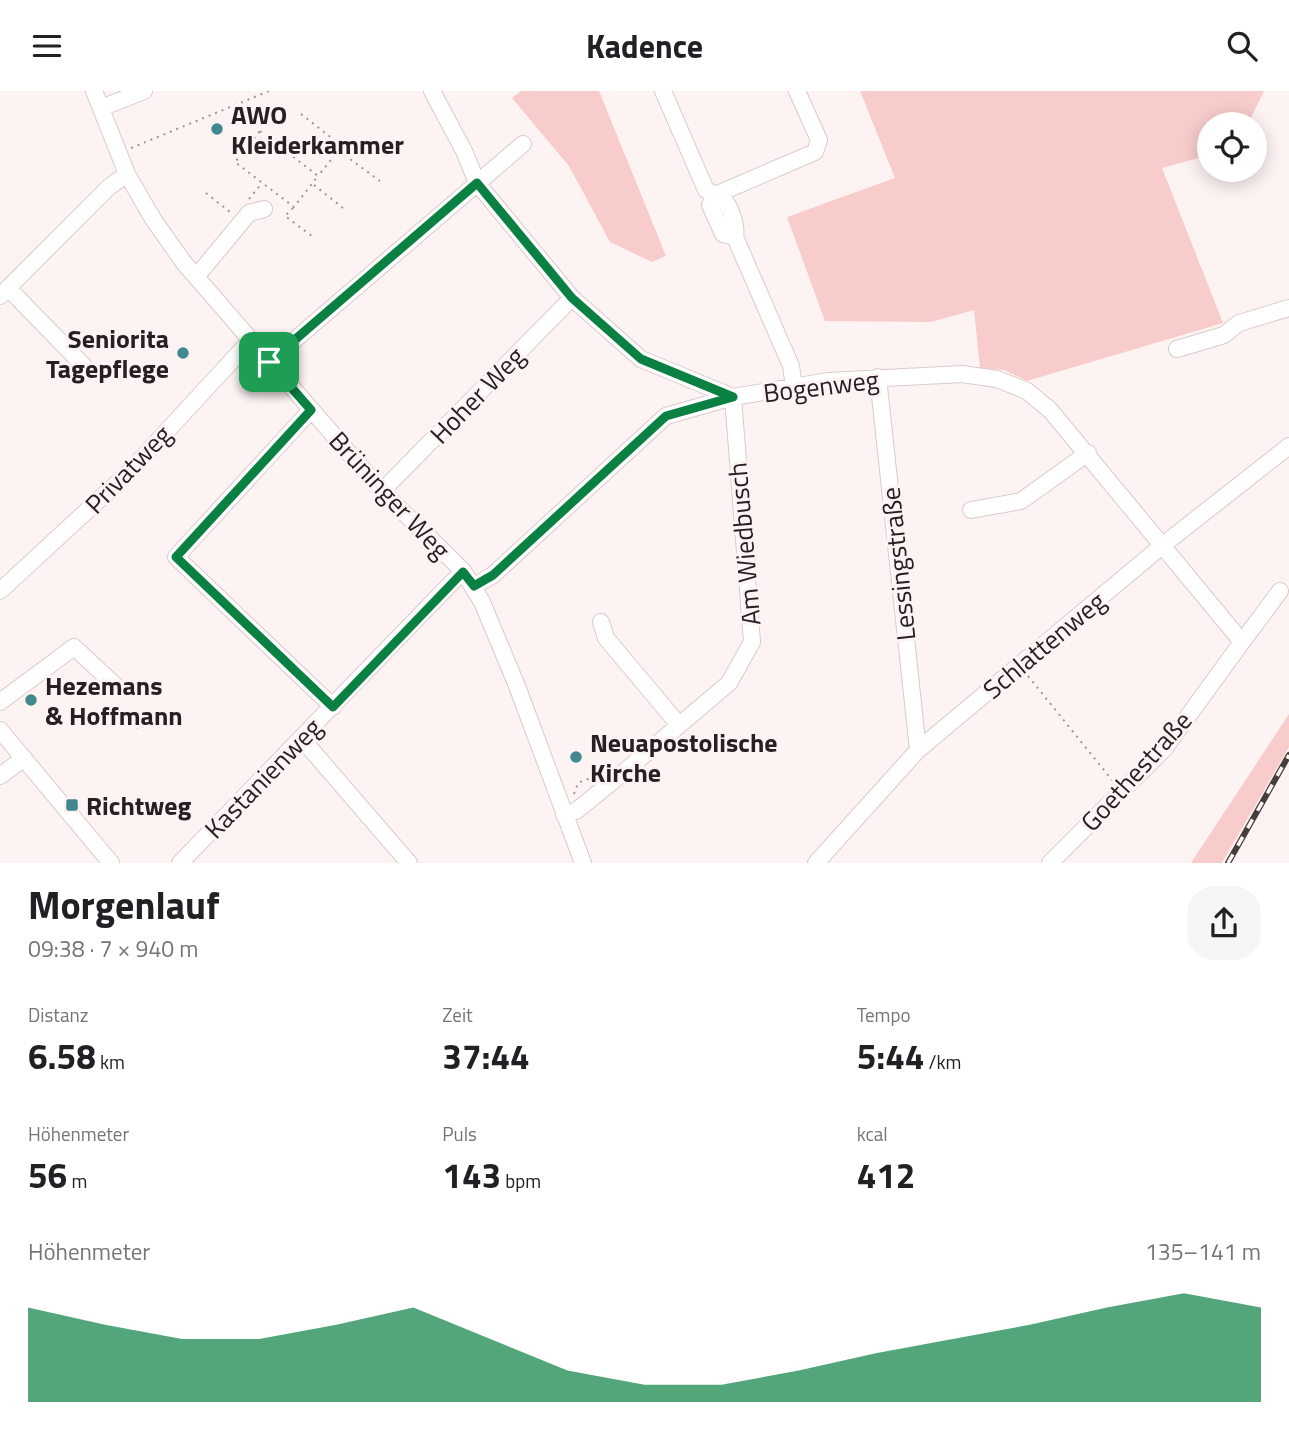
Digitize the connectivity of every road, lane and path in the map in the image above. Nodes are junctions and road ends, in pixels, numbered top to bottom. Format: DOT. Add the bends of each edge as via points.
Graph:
graph roads {
  1 [pos="94,91"];
  2 [pos="144,91"];
  3 [pos="270,91"];
  4 [pos="432,91"];
  5 [pos="663,91"];
  6 [pos="797,91"];
  7 [pos="101,108"];
  8 [pos="301,114"];
  9 [pos="523,144"];
  10 [pos="338,150"];
  11 [pos="118,153"];
  12 [pos="127,174"];
  13 [pos="318,176"];
  14 [pos="380,181"];
  15 [pos="262,183"];
  16 [pos="313,183"];
  17 [pos="477,183"];
  18 [pos="206,193"];
  19 [pos="715,195"];
  20 [pos="249,200"];
  21 [pos="294,207"];
  22 [pos="344,208"];
  23 [pos="264,209"];
  24 [pos="235,217"];
  25 [pos="312,236"];
  26 [pos="195,277"];
  27 [pos="4,293"];
  28 [pos="572,298"];
  29 [pos="1289,308"];
  30 [pos="251,340"];
  31 [pos="1177,349"];
  32 [pos="269,362"];
  33 [pos="84,366"];
  34 [pos="878,377"];
  35 [pos="794,387"];
  36 [pos="733,397"];
  37 [pos="311,410"];
  38 [pos="1289,446"];
  39 [pos="1088,453"];
  40 [pos="382,491"];
  41 [pos="971,510"];
  42 [pos="1163,545"];
  43 [pos="463,572"];
  44 [pos="474,586"];
  45 [pos="0,591"];
  46 [pos="1280,591"];
  47 [pos="601,622"];
  48 [pos="1242,642"];
  49 [pos="1019,665"];
  50 [pos="117,687"];
  51 [pos="0,702"];
  52 [pos="333,707"];
  53 [pos="150,720"];
  54 [pos="131,722"];
  55 [pos="679,725"];
  56 [pos="0,730"];
  57 [pos="302,739"];
  58 [pos="918,750"];
  59 [pos="24,758"];
  60 [pos="606,762"];
  61 [pos="0,776"];
  62 [pos="1125,788"];
  63 [pos="570,813"];
  64 [pos="1055,861"];
  65 [pos="111,863"];
  66 [pos="180,863"];
  67 [pos="409,863"];
  68 [pos="583,863"];
  69 [pos="816,863"];
  1 -- 7 [label="street, Brüninger Weg"];
  2 -- 7 [label="street"];
  3 -- 11 [label="path"];
  4 -- 17 [label="street"];
  5 -- 19 [label="street" via="706,190"];
  6 -- 19 [label="street" via="819,140 816,152"];
  7 -- 11 [label="street, Brüninger Weg"];
  8 -- 10 [label="path" via="342,146"];
  9 -- 17 [label="street"];
  10 -- 13 [label="path"];
  10 -- 14 [label="path"];
  11 -- 12 [label="street, Brüninger Weg"];
  12 -- 26 [label="street, Brüninger Weg"];
  12 -- 27 [label="street"];
  13 -- 15 [label="path" via="260,131 235,162"];
  13 -- 16 [label="path"];
  15 -- 20 [label="path"];
  15 -- 21 [label="path"];
  16 -- 21 [label="path"];
  16 -- 22 [label="path"];
  17 -- 28 [label="street"];
  17 -- 32 [label="street"];
  18 -- 24 [label="path"];
  19 -- 35 [label="street" via="710,205 723,234 735,237 790,366"];
  21 -- 25 [label="path" via="285,216"];
  23 -- 26 [label="street" via="249,213"];
  26 -- 30 [label="street, Brüninger Weg"];
  27 -- 33 [label="street"];
  28 -- 36 [label="street" via="641,359"];
  28 -- 40 [label="street, Hoher Weg"];
  29 -- 31 [label="street"];
  30 -- 32 [label="street, Brüninger Weg"];
  30 -- 45 [label="street, Privatweg" via="130,471"];
  32 -- 37 [label="street, Brüninger Weg"];
  34 -- 35 [label="street, Bogenweg"];
  34 -- 39 [label="street, Bogenweg" via="962,374 997,379 1027,391 1042,403"];
  34 -- 58 [label="street, Lessingstraße"];
  35 -- 36 [label="street, Bogenweg"];
  36 -- 44 [label="street, Bogenweg" via="666,416 493,575"];
  36 -- 55 [label="street, Am Wiedbusch" via="752,642 729,683"];
  37 -- 40 [label="street, Brüninger Weg"];
  37 -- 52 [label="street" via="176,557"];
  38 -- 42 [label="street, Schlattenweg"];
  39 -- 41 [label="street" via="1021,502"];
  39 -- 42 [label="street, Bogenweg"];
  40 -- 43 [label="street, Brüninger Weg"];
  42 -- 48 [label="street"];
  42 -- 49 [label="street, Schlattenweg"];
  43 -- 44 [label="street, Brüninger Weg"];
  43 -- 52 [label="street, Kastanienweg"];
  44 -- 63 [label="street, Brüninger Weg"];
  46 -- 48 [label="street, Goethestraße"];
  47 -- 55 [label="street" via="606,638"];
  48 -- 62 [label="street, Goethestraße" via="1165,748"];
  49 -- 58 [label="street, Schlattenweg"];
  49 -- 62 [label="path" via="1114,782"];
  50 -- 51 [label="street" via="74,646"];
  52 -- 57 [label="street, Kastanienweg"];
  53 -- 54 [label="path" via="139,730"];
  55 -- 63 [label="street, Am Wiedbusch"];
  56 -- 59 [label="street"];
  57 -- 66 [label="street, Kastanienweg"];
  57 -- 67 [label="street"];
  58 -- 69 [label="street, Schlattenweg"];
  59 -- 61 [label="street"];
  59 -- 65 [label="street"];
  60 -- 63 [label="path" via="578,783"];
  62 -- 64 [label="street, Goethestraße"];
  63 -- 68 [label="street, Brüninger Weg"];
}
